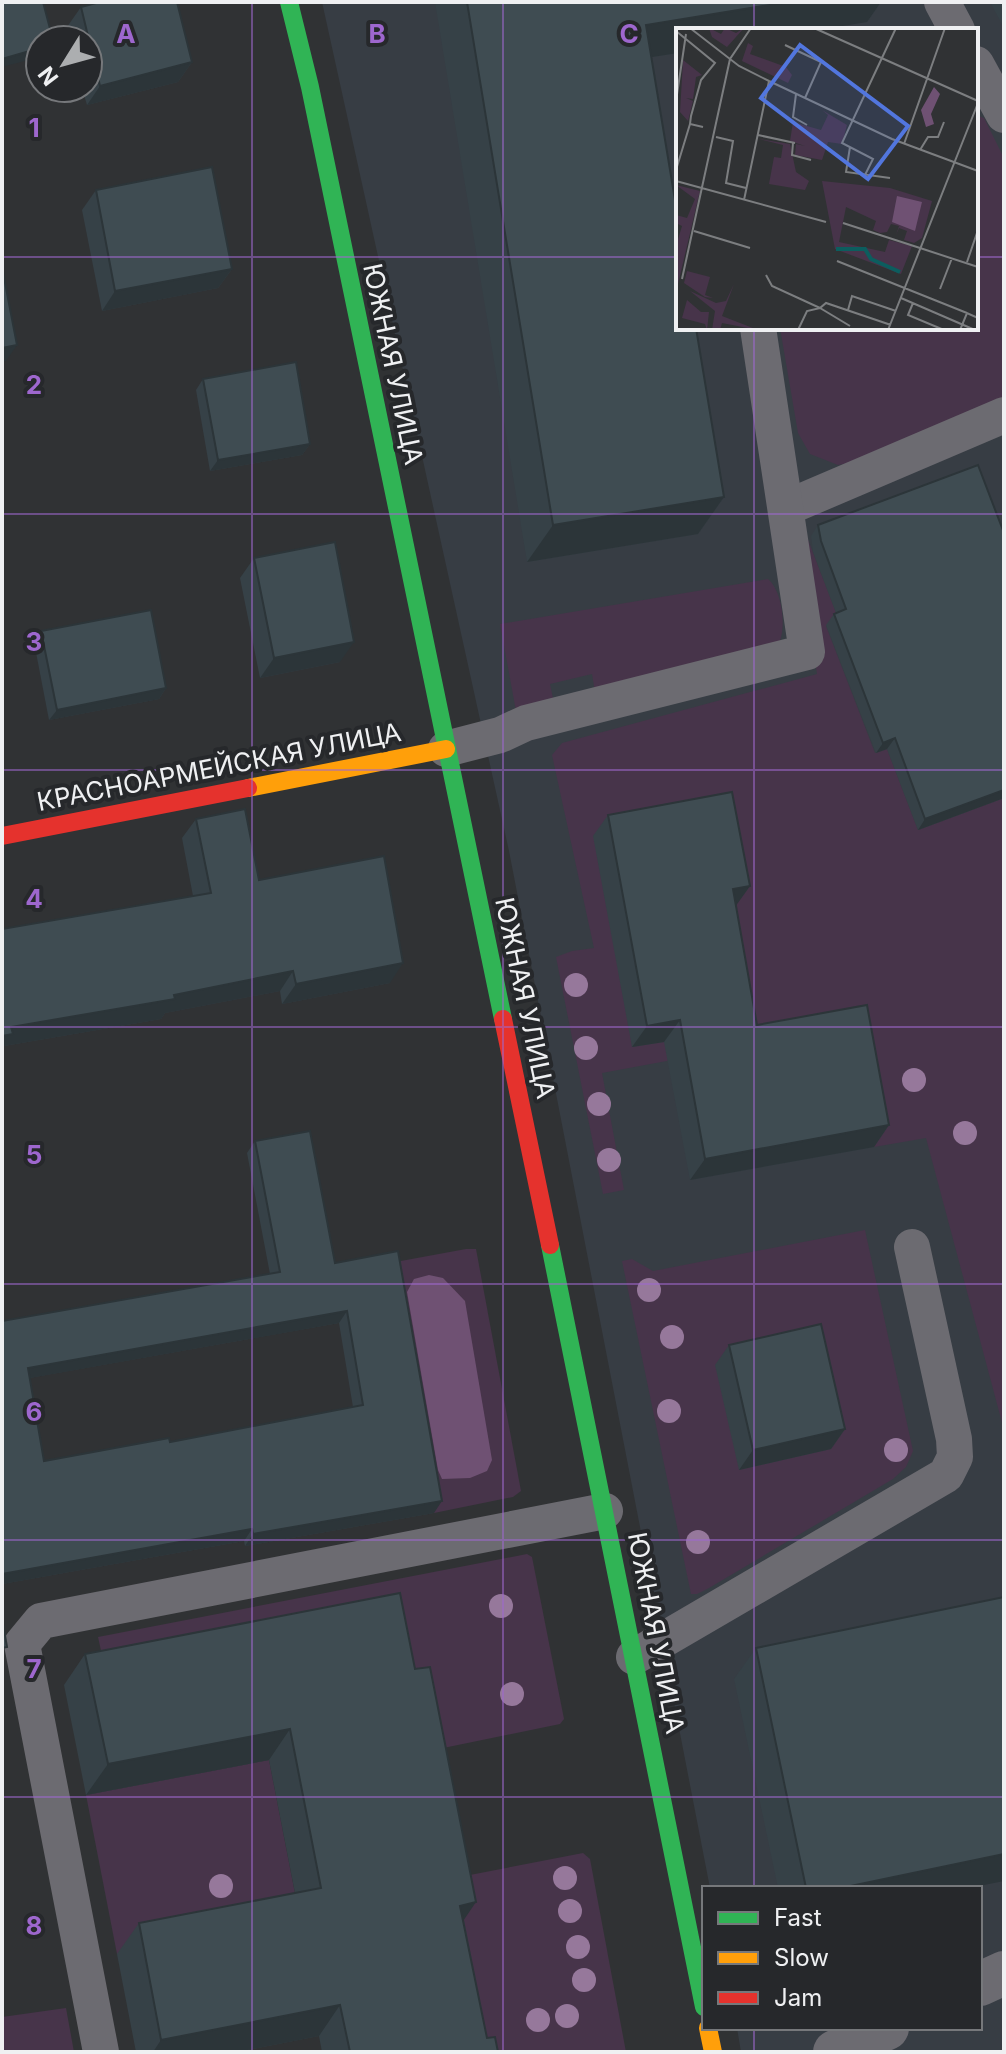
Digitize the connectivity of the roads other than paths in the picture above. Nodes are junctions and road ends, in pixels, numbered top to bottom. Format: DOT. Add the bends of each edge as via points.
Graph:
graph roads {
  1 [pos="289,2"];
  2 [pos="942,2"];
  3 [pos="956,28"];
  4 [pos="978,71"];
  5 [pos="1004,115"];
  6 [pos="758,330"];
  7 [pos="1004,415"];
  8 [pos="786,508"];
  9 [pos="446,749"];
  10 [pos="2,836"];
  11 [pos="912,1247"];
  12 [pos="605,1511"];
  13 [pos="634,1657"];
  14 [pos="1004,1973"];
  15 [pos="982,1983"];
  16 [pos="702,1997"];
  17 [pos="708,2030"];
  18 [pos="883,2030"];
  19 [pos="101,2052"];
  20 [pos="713,2052"];
  21 [pos="835,2052"];
  1 -- 9 [label="street, ЮЖНАЯ УЛИЦА"];
  2 -- 3 [label="lane"];
  4 -- 5 [label="lane"];
  6 -- 8 [label="lane"];
  7 -- 8 [label="lane"];
  8 -- 9 [label="lane" via="807,652 526,723"];
  9 -- 10 [label="street, КРАСНОАРМЕЙСКАЯ УЛИЦА"];
  9 -- 12 [label="street, ЮЖНАЯ УЛИЦА"];
  11 -- 13 [label="lane" via="954,1439 955,1457 946,1475"];
  12 -- 13 [label="street, ЮЖНАЯ УЛИЦА"];
  12 -- 19 [label="lane" via="41,1621 22,1644"];
  13 -- 16 [label="street, ЮЖНАЯ УЛИЦА"];
  14 -- 15 [label="street"];
  17 -- 20 [label="street"];
  18 -- 21 [label="street"];
}
